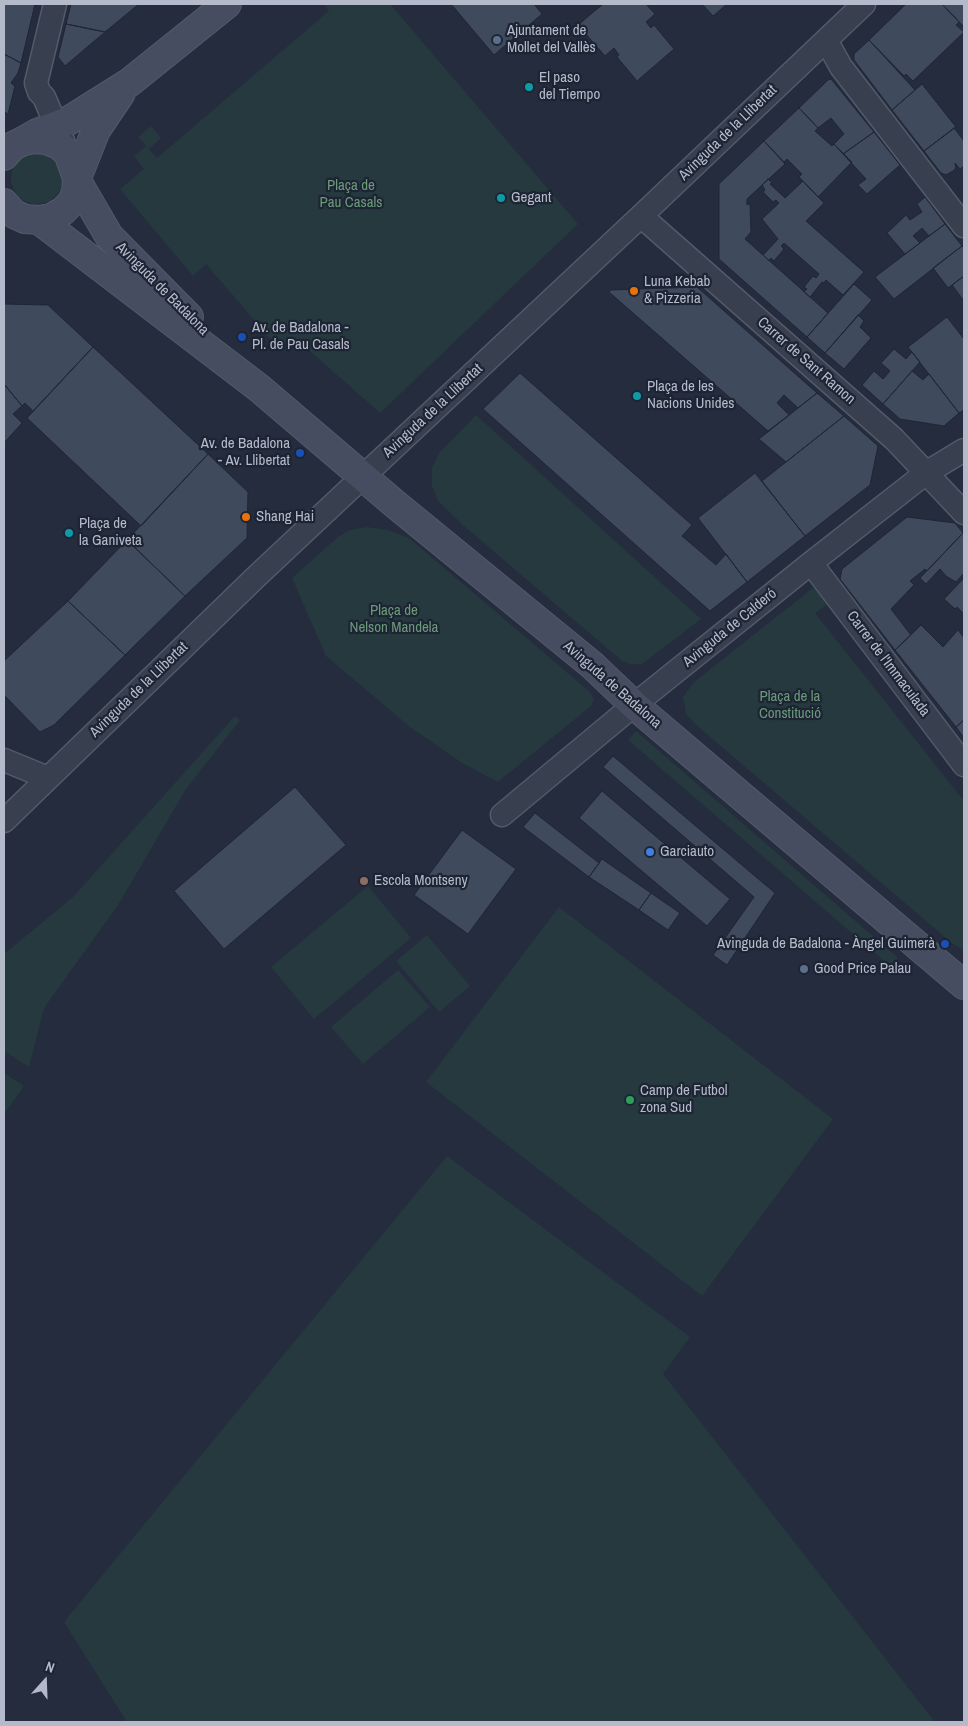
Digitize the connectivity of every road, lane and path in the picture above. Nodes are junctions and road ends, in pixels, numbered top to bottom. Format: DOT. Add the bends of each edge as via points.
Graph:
graph roads {
  1 [pos="55,4"];
  2 [pos="227,4"];
  3 [pos="864,4"];
  4 [pos="826,40"];
  5 [pos="130,82"];
  6 [pos="57,126"];
  7 [pos="12,149"];
  8 [pos="74,171"];
  9 [pos="4,203"];
  10 [pos="641,216"];
  11 [pos="23,220"];
  12 [pos="964,226"];
  13 [pos="259,388"];
  14 [pos="964,450"];
  15 [pos="926,473"];
  16 [pos="363,476"];
  17 [pos="964,513"];
  18 [pos="811,563"];
  19 [pos="634,705"];
  20 [pos="4,760"];
  21 [pos="964,765"];
  22 [pos="48,778"];
  23 [pos="502,815"];
  24 [pos="4,821"];
  25 [pos="964,985"];
  1 -- 6 [label="street" via="36,84"];
  2 -- 5 [label="street"];
  3 -- 4 [label="street, Avinguda de la Llibertat"];
  4 -- 10 [label="street, Avinguda de la Llibertat"];
  4 -- 12 [label="street" via="840,67"];
  5 -- 6 [label="street"];
  5 -- 8 [label="street" via="96,130"];
  6 -- 7 [label="street"];
  6 -- 8 [label="street"];
  7 -- 8 [label="street" via="34,139 46,140 59,145"];
  8 -- 11 [label="street" via="76,192 68,207 58,215"];
  8 -- 13 [label="street, Avinguda de Badalona" via="109,236"];
  9 -- 11 [label="street, Avinguda de Badalona"];
  10 -- 15 [label="street, Carrer de Sant Ramon" via="894,439"];
  10 -- 16 [label="street, Avinguda de la Llibertat"];
  11 -- 13 [label="street, Avinguda de Badalona"];
  13 -- 16 [label="street, Avinguda de Badalona"];
  14 -- 15 [label="street, Avinguda de Calderó"];
  15 -- 17 [label="street, Carrer de Sant Ramon"];
  15 -- 18 [label="street, Avinguda de Calderó"];
  16 -- 19 [label="street, Avinguda de Badalona" via="592,665"];
  16 -- 22 [label="street, Avinguda de la Llibertat"];
  18 -- 19 [label="street, Avinguda de Calderó"];
  18 -- 21 [label="street, Carrer de l'Immaculada"];
  19 -- 23 [label="street, Avinguda de Calderó"];
  19 -- 25 [label="street, Avinguda de Badalona"];
  20 -- 22 [label="street"];
  22 -- 24 [label="street, Avinguda de la Llibertat"];
}
